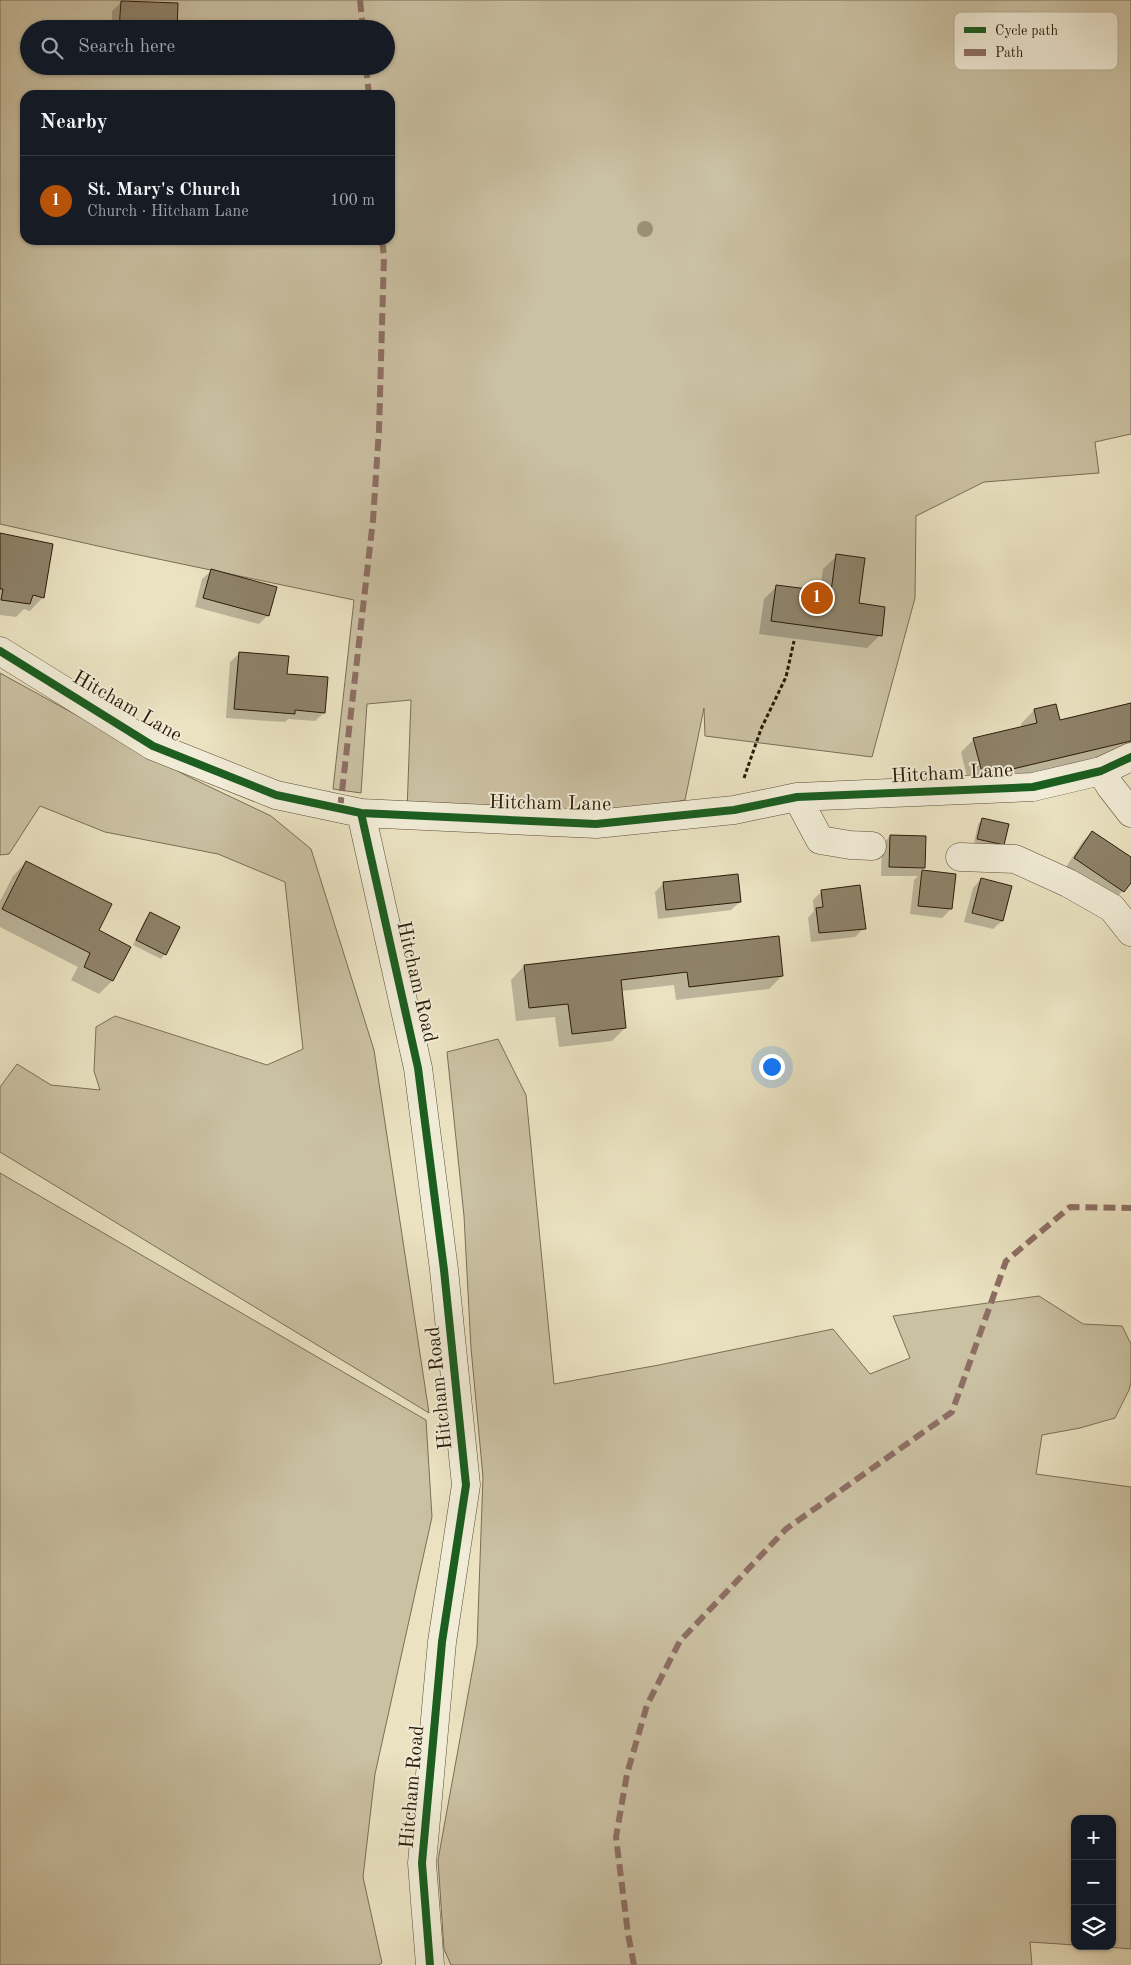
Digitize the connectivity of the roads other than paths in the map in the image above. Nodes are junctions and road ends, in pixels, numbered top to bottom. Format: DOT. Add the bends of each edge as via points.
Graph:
graph roads {
  1 [pos="0,651"];
  2 [pos="1131,757"];
  3 [pos="1101,771"];
  4 [pos="797,797"];
  5 [pos="1131,812"];
  6 [pos="361,813"];
  7 [pos="872,846"];
  8 [pos="960,857"];
  9 [pos="1131,932"];
  10 [pos="430,1965"];
  1 -- 6 [label="street, Hitcham Lane" via="154,746 276,796"];
  2 -- 3 [label="street, Hitcham Lane"];
  3 -- 4 [label="street, Hitcham Lane" via="1033,786"];
  3 -- 5 [label="street"];
  4 -- 6 [label="street, Hitcham Lane" via="734,810 596,824"];
  4 -- 7 [label="street" via="820,840"];
  6 -- 10 [label="street, Hitcham Road" via="418,1068 444,1270 466,1485 442,1642 422,1863"];
  8 -- 9 [label="street" via="1015,859 1112,908"];
}
